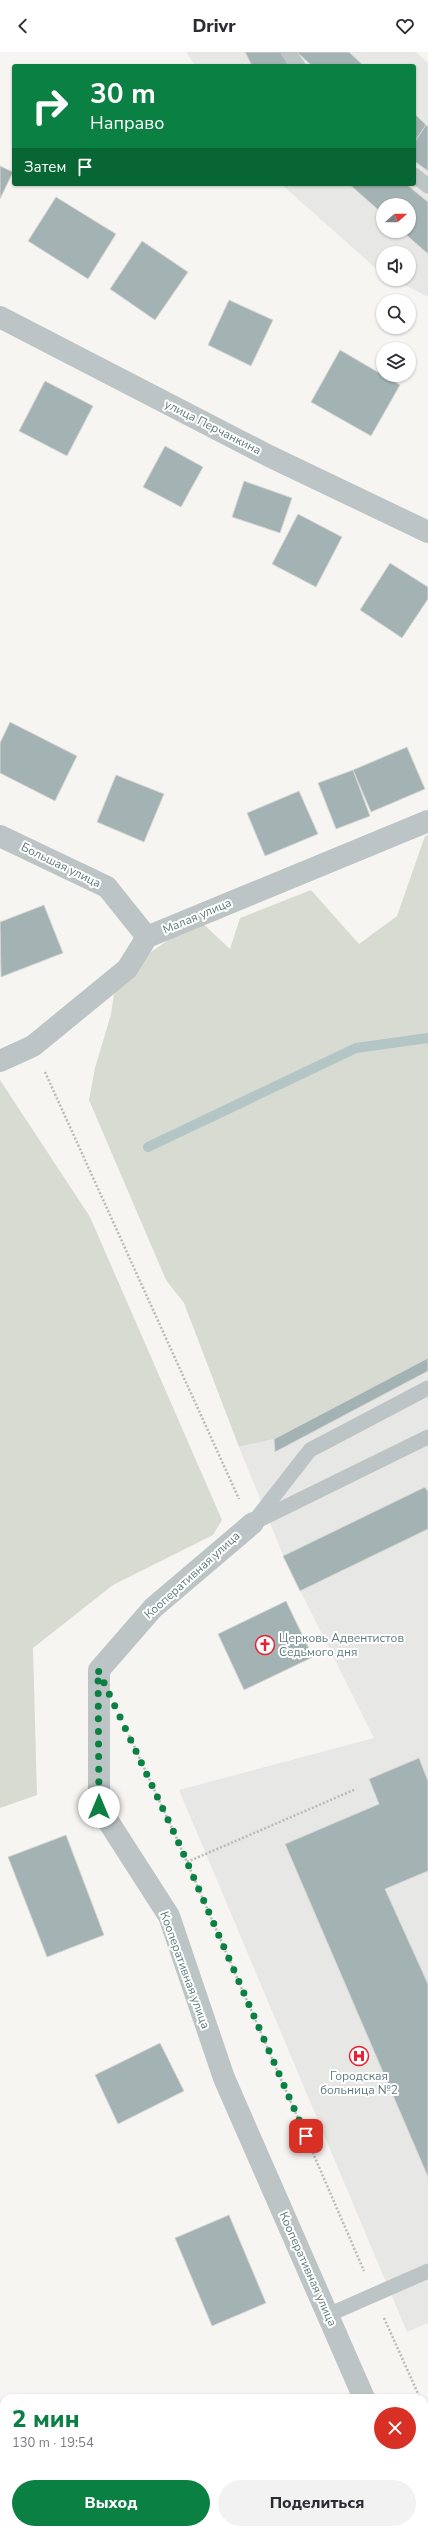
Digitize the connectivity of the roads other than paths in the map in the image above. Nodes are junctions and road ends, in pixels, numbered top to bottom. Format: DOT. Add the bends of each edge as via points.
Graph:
graph roads {
  1 [pos="288,52"];
  2 [pos="297,64"];
  3 [pos="416,177"];
  4 [pos="428,186"];
  5 [pos="0,317"];
  6 [pos="428,532"];
  7 [pos="428,820"];
  8 [pos="0,836"];
  9 [pos="147,937"];
  10 [pos="0,1061"];
  11 [pos="428,1388"];
  12 [pos="428,1437"];
  13 [pos="253,1523"];
  14 [pos="428,2271"];
  15 [pos="328,2315"];
  16 [pos="362,2394"];
  1 -- 2 [label="lane"];
  3 -- 4 [label="lane"];
  5 -- 6 [label="street, улица Перчанкина" via="269,456"];
  7 -- 9 [label="street, Малая улица"];
  8 -- 9 [label="street, Большая улица" via="107,887"];
  9 -- 10 [label="street" via="127,969 33,1046"];
  11 -- 13 [label="lane" via="310,1450"];
  12 -- 13 [label="lane"];
  13 -- 15 [label="street, Кооперативная улица" via="153,1608 98,1670 99,1807 168,1916 224,2078"];
  14 -- 15 [label="lane"];
  15 -- 16 [label="street, Кооперативная улица"];
}
